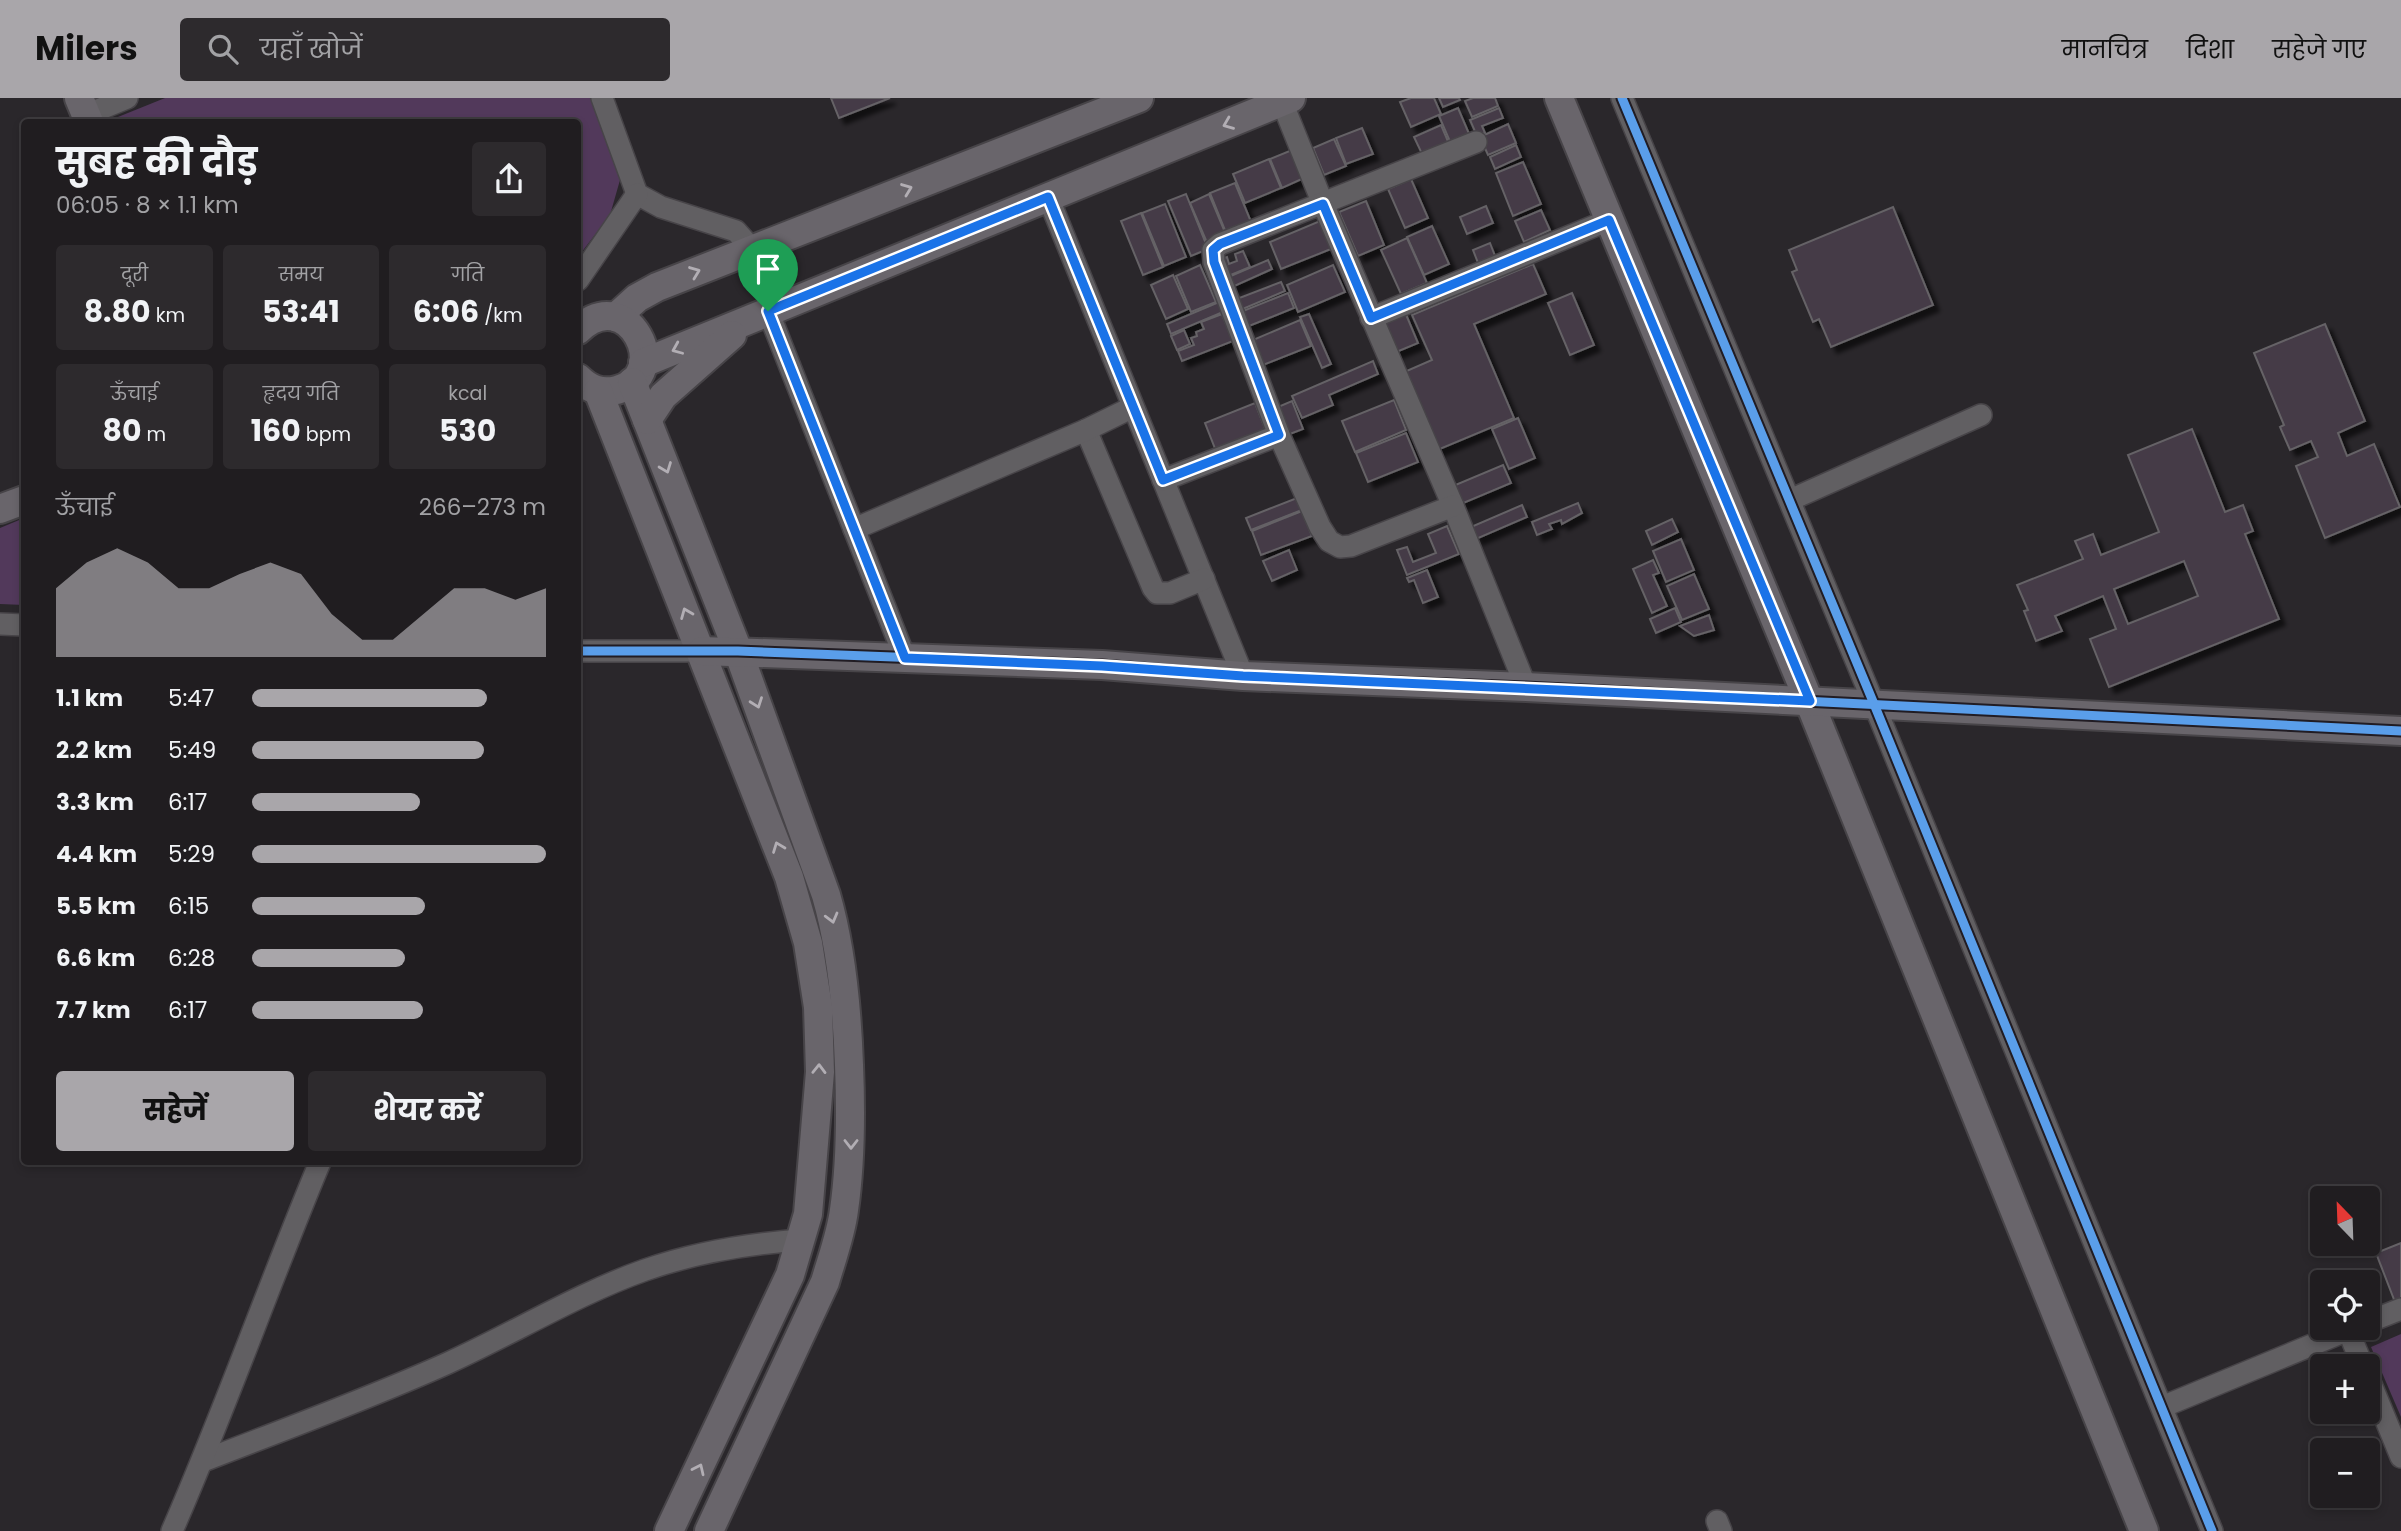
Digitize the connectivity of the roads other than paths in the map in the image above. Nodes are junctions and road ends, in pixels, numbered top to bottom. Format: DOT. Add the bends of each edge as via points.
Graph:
graph roads {
  1 [pos="127,98"];
  2 [pos="602,98"];
  3 [pos="1139,98"];
  4 [pos="1559,98"];
  5 [pos="1622,98"];
  6 [pos="1287,100"];
  7 [pos="85,112"];
  8 [pos="1476,142"];
  9 [pos="637,194"];
  10 [pos="1048,197"];
  11 [pos="1323,204"];
  12 [pos="1609,220"];
  13 [pos="752,250"];
  14 [pos="581,276"];
  15 [pos="760,314"];
  16 [pos="615,317"];
  17 [pos="1371,318"];
  18 [pos="581,327"];
  19 [pos="638,372"];
  20 [pos="588,385"];
  21 [pos="1133,407"];
  22 [pos="1981,415"];
  23 [pos="648,420"];
  24 [pos="1086,430"];
  25 [pos="1279,435"];
  26 [pos="1163,480"];
  27 [pos="1790,500"];
  28 [pos="21,501"];
  29 [pos="1453,506"];
  30 [pos="0,509"];
  31 [pos="854,529"];
  32 [pos="1204,579"];
  33 [pos="0,624"];
  34 [pos="21,625"];
  35 [pos="581,651"];
  36 [pos="702,651"];
  37 [pos="738,651"];
  38 [pos="905,658"];
  39 [pos="1243,676"];
  40 [pos="1526,687"];
  41 [pos="1810,701"];
  42 [pos="1874,704"];
  43 [pos="2401,732"];
  44 [pos="319,1165"];
  45 [pos="800,1241"];
  46 [pos="2401,1309"];
  47 [pos="2380,1317"];
  48 [pos="2325,1340"];
  49 [pos="2380,1406"];
  50 [pos="2162,1408"];
  51 [pos="2401,1457"];
  52 [pos="203,1461"];
  53 [pos="172,1531"];
  54 [pos="670,1531"];
  55 [pos="709,1531"];
  56 [pos="2144,1531"];
  57 [pos="2212,1531"];
  1 -- 7 [label="street"];
  2 -- 9 [label="street"];
  13 -- 3 [label="main road, one-way"];
  4 -- 12 [label="main road"];
  5 -- 27 [label="street"];
  6 -- 10 [label="main road, one-way"];
  6 -- 11 [label="street"];
  8 -- 11 [label="street"];
  9 -- 13 [label="street" via="736,231"];
  9 -- 14 [label="street"];
  10 -- 15 [label="main road"];
  10 -- 21 [label="street"];
  11 -- 17 [label="street"];
  11 -- 25 [label="street" via="1213,250"];
  12 -- 17 [label="street"];
  12 -- 41 [label="main road"];
  16 -- 13 [label="main road, one-way" via="657,287"];
  15 -- 19 [label="main road, one-way"];
  15 -- 23 [label="main road" via="663,396"];
  15 -- 31 [label="street"];
  16 -- 18 [label="main road" via="595,318"];
  16 -- 19 [label="main road" via="642,340"];
  17 -- 29 [label="street"];
  19 -- 20 [label="main road" via="622,389 610,392"];
  19 -- 23 [label="main road"];
  36 -- 20 [label="main road, one-way"];
  21 -- 24 [label="street"];
  21 -- 26 [label="street"];
  22 -- 27 [label="street"];
  23 -- 37 [label="main road, one-way"];
  24 -- 31 [label="street"];
  24 -- 32 [label="street" via="1157,593 1170,593"];
  25 -- 26 [label="street"];
  25 -- 29 [label="street" via="1320,527 1329,541 1340,547"];
  26 -- 32 [label="street"];
  27 -- 42 [label="street"];
  28 -- 30 [label="main road"];
  29 -- 40 [label="street"];
  31 -- 38 [label="street"];
  32 -- 39 [label="street"];
  33 -- 34 [label="street"];
  35 -- 36 [label="street"];
  36 -- 37 [label="main road"];
  45 -- 36 [label="main road, one-way" via="808,1214 820,1072 818,1007 808,943 789,877"];
  37 -- 38 [label="main road"];
  37 -- 55 [label="main road, one-way" via="835,926 847,1027 851,1155 844,1212 825,1282"];
  38 -- 39 [label="main road"];
  39 -- 40 [label="main road"];
  40 -- 41 [label="main road"];
  41 -- 42 [label="main road"];
  41 -- 56 [label="main road"];
  42 -- 43 [label="main road"];
  42 -- 50 [label="street"];
  44 -- 52 [label="street"];
  45 -- 52 [label="street" via="714,1250 643,1271 450,1362"];
  54 -- 45 [label="main road, one-way" via="790,1275"];
  46 -- 47 [label="street"];
  48 -- 50 [label="street"];
  49 -- 51 [label="street"];
  50 -- 57 [label="street"];
  52 -- 53 [label="street"];
}
